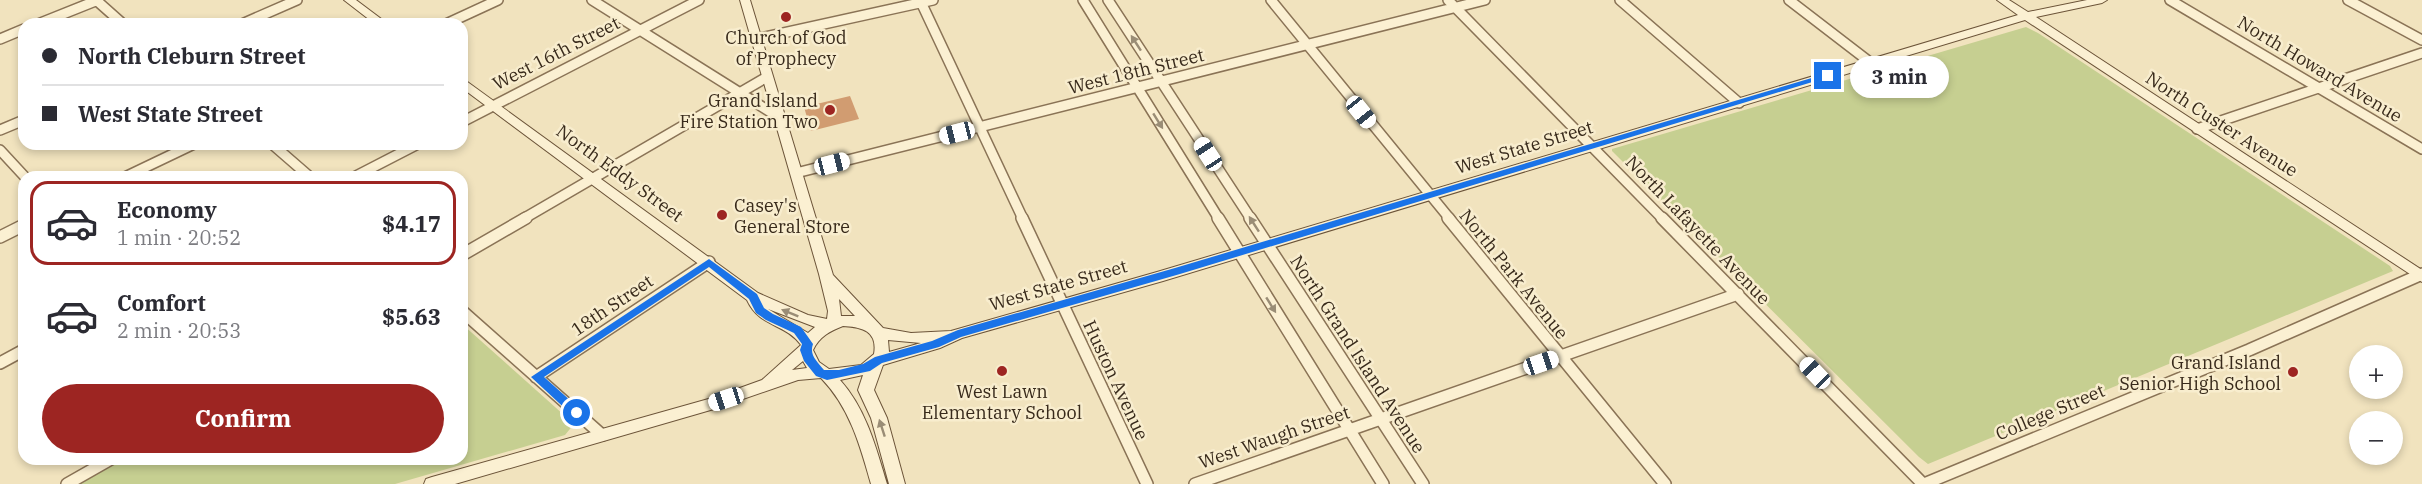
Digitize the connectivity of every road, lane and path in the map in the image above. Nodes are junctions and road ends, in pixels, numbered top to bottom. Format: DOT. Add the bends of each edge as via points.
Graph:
graph roads {
  1 [pos="97,0"];
  2 [pos="297,0"];
  3 [pos="349,0"];
  4 [pos="498,0"];
  5 [pos="592,0"];
  6 [pos="699,0"];
  7 [pos="745,0"];
  8 [pos="933,0"];
  9 [pos="1083,0"];
  10 [pos="1108,0"];
  11 [pos="1271,0"];
  12 [pos="1485,0"];
  13 [pos="1620,0"];
  14 [pos="1789,0"];
  15 [pos="2002,0"];
  16 [pos="2102,0"];
  17 [pos="2170,0"];
  18 [pos="2348,0"];
  19 [pos="920,1"];
  20 [pos="1452,4"];
  21 [pos="2027,16"];
  22 [pos="53,18"];
  23 [pos="116,18"];
  24 [pos="256,18"];
  25 [pos="374,18"];
  26 [pos="459,18"];
  27 [pos="642,30"];
  28 [pos="18,32"];
  29 [pos="0,39"];
  30 [pos="756,39"];
  31 [pos="2422,40"];
  32 [pos="1307,45"];
  33 [pos="2422,53"];
  34 [pos="1871,63"];
  35 [pos="768,77"];
  36 [pos="1161,82"];
  37 [pos="468,86"];
  38 [pos="1138,88"];
  39 [pos="2319,88"];
  40 [pos="740,93"];
  41 [pos="1739,103"];
  42 [pos="494,105"];
  43 [pos="780,118"];
  44 [pos="468,119"];
  45 [pos="18,122"];
  46 [pos="980,128"];
  47 [pos="2197,129"];
  48 [pos="0,130"];
  49 [pos="1593,147"];
  50 [pos="2422,149"];
  51 [pos="0,150"];
  52 [pos="181,150"];
  53 [pos="279,150"];
  54 [pos="406,150"];
  55 [pos="19,171"];
  56 [pos="138,171"];
  57 [pos="303,171"];
  58 [pos="366,171"];
  59 [pos="796,173"];
  60 [pos="594,178"];
  61 [pos="1429,196"];
  62 [pos="18,228"];
  63 [pos="0,237"];
  64 [pos="1267,244"];
  65 [pos="468,252"];
  66 [pos="1239,253"];
  67 [pos="709,262"];
  68 [pos="826,274"];
  69 [pos="2421,275"];
  70 [pos="1738,294"];
  71 [pos="753,297"];
  72 [pos="1062,304"];
  73 [pos="468,316"];
  74 [pos="831,324"];
  75 [pos="874,329"];
  76 [pos="958,334"];
  77 [pos="807,347"];
  78 [pos="18,353"];
  79 [pos="1561,356"];
  80 [pos="877,362"];
  81 [pos="0,363"];
  82 [pos="823,374"];
  83 [pos="536,377"];
  84 [pos="767,382"];
  85 [pos="1381,419"];
  86 [pos="1349,430"];
  87 [pos="602,435"];
  88 [pos="100,465"];
  89 [pos="67,484"];
  90 [pos="432,484"];
  91 [pos="879,484"];
  92 [pos="897,484"];
  93 [pos="1147,484"];
  94 [pos="1195,484"];
  95 [pos="1383,484"];
  96 [pos="1423,484"];
  97 [pos="1665,484"];
  98 [pos="1924,484"];
  1 -- 22 [label="street"];
  1 -- 23 [label="street"];
  2 -- 24 [label="street"];
  3 -- 25 [label="street"];
  4 -- 26 [label="street"];
  5 -- 27 [label="street"];
  6 -- 27 [label="street, West 16th Street"];
  7 -- 30 [label="street"];
  8 -- 19 [label="street"];
  9 -- 38 [label="street"];
  36 -- 10 [label="street, North Grand Island Avenue, one-way"];
  11 -- 32 [label="street, North Park Avenue"];
  12 -- 20 [label="street, West 18th Street"];
  13 -- 41 [label="street"];
  14 -- 34 [label="street"];
  15 -- 21 [label="street, North Custer Avenue"];
  16 -- 21 [label="street, West State Street"];
  17 -- 39 [label="street, North Howard Avenue"];
  18 -- 31 [label="street"];
  19 -- 30 [label="street"];
  19 -- 46 [label="street, Huston Avenue"];
  20 -- 32 [label="street, West 18th Street"];
  20 -- 49 [label="street, North Lafayette Avenue"];
  21 -- 34 [label="street, West State Street"];
  21 -- 47 [label="street, North Custer Avenue"];
  27 -- 40 [label="street"];
  27 -- 42 [label="street, West 16th Street"];
  28 -- 29 [label="street"];
  30 -- 35 [label="street"];
  32 -- 36 [label="street, West 18th Street"];
  32 -- 61 [label="street, North Park Avenue"];
  33 -- 39 [label="street"];
  34 -- 41 [label="street, West State Street"];
  35 -- 40 [label="street"];
  35 -- 43 [label="street"];
  36 -- 38 [label="street, West 18th Street"];
  64 -- 36 [label="street, North Grand Island Avenue, one-way"];
  37 -- 42 [label="street, North Eddy Street"];
  38 -- 46 [label="street, West 18th Street"];
  38 -- 66 [label="street, one-way"];
  39 -- 47 [label="street"];
  39 -- 50 [label="street, North Howard Avenue"];
  40 -- 43 [label="street"];
  40 -- 60 [label="street"];
  41 -- 49 [label="street, West State Street"];
  42 -- 44 [label="street, West 16th Street"];
  42 -- 60 [label="street, North Eddy Street"];
  43 -- 59 [label="street"];
  45 -- 48 [label="street"];
  46 -- 59 [label="street, West 18th Street"];
  46 -- 72 [label="street, Huston Avenue"];
  47 -- 69 [label="street, North Custer Avenue"];
  49 -- 61 [label="street, West State Street"];
  49 -- 70 [label="street, North Lafayette Avenue"];
  51 -- 55 [label="street"];
  52 -- 56 [label="street"];
  53 -- 57 [label="street"];
  54 -- 58 [label="street"];
  59 -- 68 [label="street"];
  60 -- 65 [label="street"];
  60 -- 67 [label="street, North Eddy Street"];
  61 -- 64 [label="street, West State Street"];
  61 -- 79 [label="street, North Park Avenue"];
  62 -- 63 [label="street"];
  64 -- 66 [label="street, West State Street"];
  64 -- 85 [label="street, North Grand Island Avenue"];
  66 -- 72 [label="street, West State Street"];
  66 -- 86 [label="street, one-way"];
  67 -- 71 [label="street, North Eddy Street"];
  67 -- 83 [label="street, 18th Street"];
  68 -- 74 [label="street" via="834,309"];
  68 -- 75 [label="street"];
  69 -- 98 [label="street, College Street"];
  70 -- 79 [label="street, West Waugh Street"];
  70 -- 98 [label="street, North Lafayette Avenue"];
  74 -- 71 [label="street, North Eddy Street, one-way" via="795,315"];
  71 -- 77 [label="street, North Eddy Street" via="769,317 797,330"];
  72 -- 76 [label="street, West State Street"];
  72 -- 93 [label="street, Huston Avenue"];
  73 -- 83 [label="street"];
  74 -- 75 [label="street" via="853,321"];
  74 -- 77 [label="street" via="815,335"];
  75 -- 76 [label="street, West State Street" via="911,338"];
  75 -- 80 [label="street" via="882,349"];
  76 -- 80 [label="street, West State Street"];
  77 -- 82 [label="street" via="813,366"];
  77 -- 84 [label="street"];
  78 -- 81 [label="street"];
  79 -- 85 [label="street, West Waugh Street"];
  79 -- 97 [label="street, North Park Avenue"];
  80 -- 82 [label="street" via="852,372"];
  92 -- 80 [label="street, one-way" via="879,418 866,390"];
  82 -- 84 [label="street" via="797,374"];
  82 -- 91 [label="street" via="852,404"];
  83 -- 87 [label="street"];
  84 -- 87 [label="street" via="730,398"];
  85 -- 86 [label="street, West Waugh Street"];
  85 -- 96 [label="street, North Grand Island Avenue"];
  86 -- 94 [label="street, West Waugh Street"];
  86 -- 95 [label="street"];
  87 -- 90 [label="street"];
  88 -- 89 [label="street"];
}
